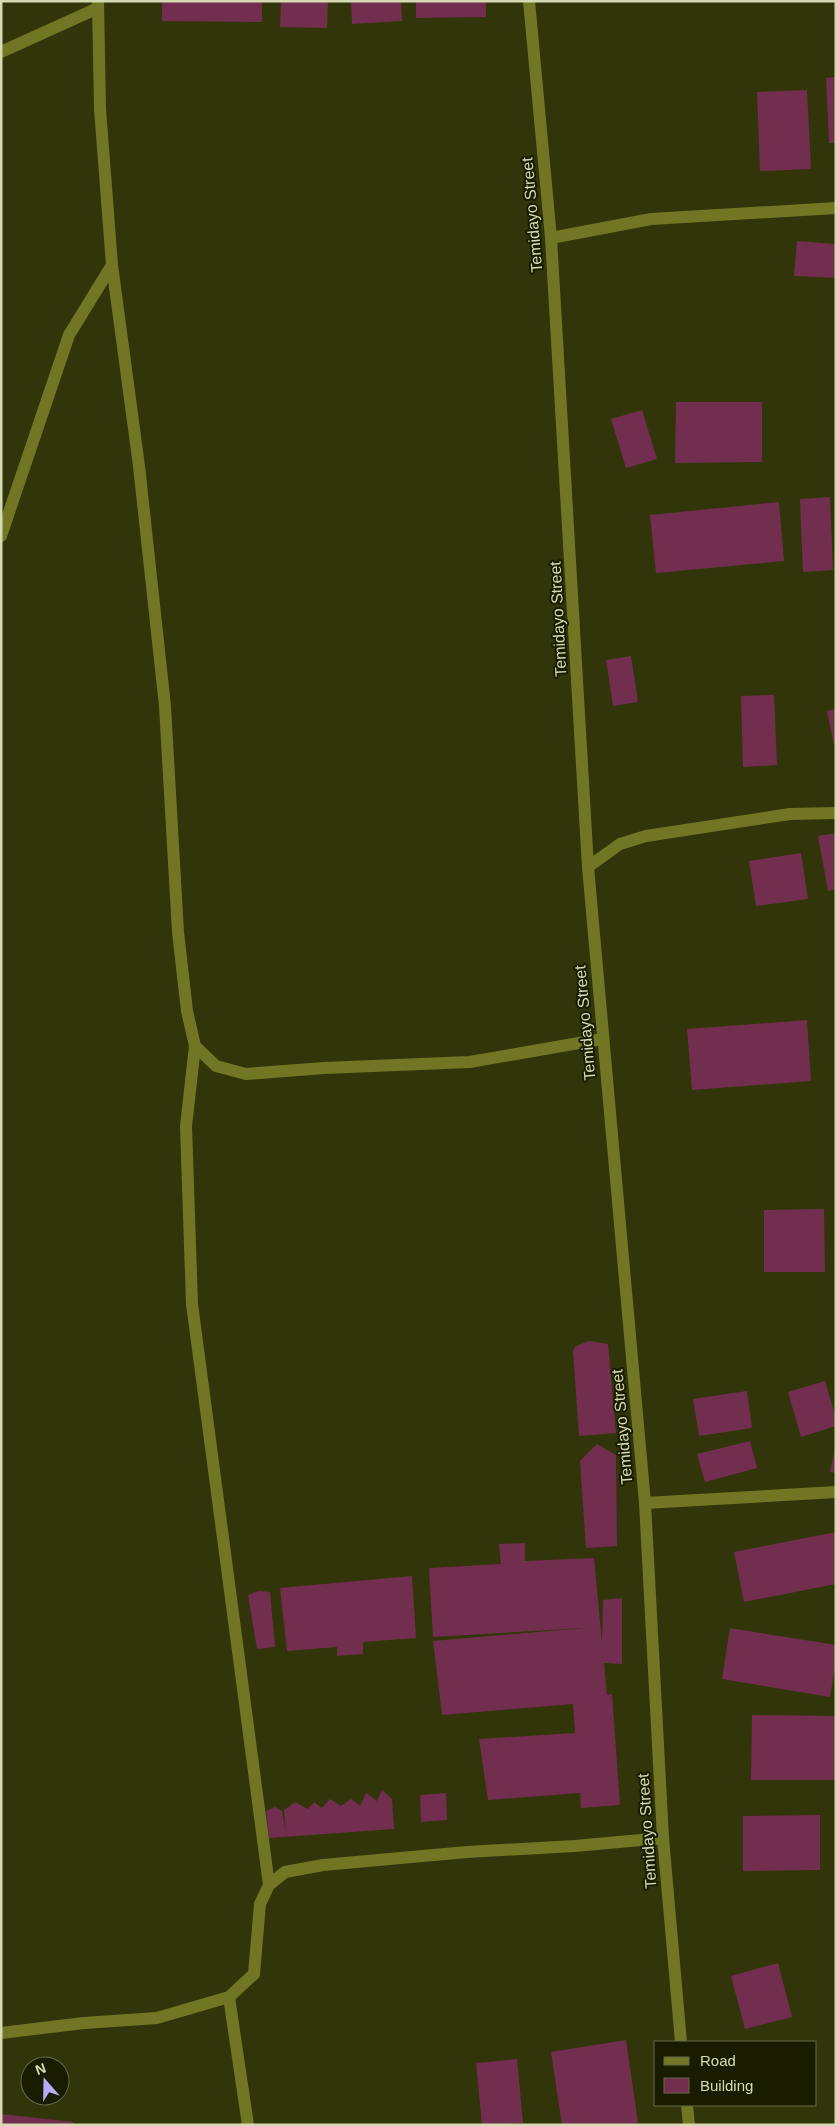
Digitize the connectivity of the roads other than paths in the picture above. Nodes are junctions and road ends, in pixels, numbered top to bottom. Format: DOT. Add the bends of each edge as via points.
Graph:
graph roads {
  1 [pos="529,1"];
  2 [pos="98,5"];
  3 [pos="1,52"];
  4 [pos="836,208"];
  5 [pos="551,238"];
  6 [pos="112,265"];
  7 [pos="1,536"];
  8 [pos="836,813"];
  9 [pos="588,867"];
  10 [pos="602,1039"];
  11 [pos="195,1046"];
  12 [pos="836,1492"];
  13 [pos="645,1503"];
  14 [pos="663,1838"];
  15 [pos="269,1884"];
  16 [pos="229,1997"];
  17 [pos="1,2033"];
  18 [pos="681,2041"];
  19 [pos="687,2106"];
  20 [pos="248,2125"];
  21 [pos="689,2125"];
  1 -- 5 [label="street, Temidayo Street"];
  2 -- 3 [label="street"];
  2 -- 6 [label="street" via="100,109"];
  4 -- 5 [label="street" via="651,219"];
  5 -- 9 [label="street, Temidayo Street"];
  6 -- 7 [label="street" via="69,335"];
  6 -- 11 [label="street" via="139,466 163,686 178,932 187,1011"];
  8 -- 9 [label="street" via="790,814 646,836 620,844"];
  9 -- 10 [label="street, Temidayo Street"];
  10 -- 11 [label="street" via="470,1062 246,1074 216,1066"];
  10 -- 13 [label="street, Temidayo Street"];
  11 -- 15 [label="street" via="186,1126 192,1304"];
  12 -- 13 [label="street"];
  13 -- 14 [label="street, Temidayo Street"];
  14 -- 15 [label="street" via="324,1865 285,1872"];
  14 -- 18 [label="street, Temidayo Street"];
  15 -- 16 [label="street" via="260,1904 254,1974"];
  16 -- 17 [label="street" via="157,2018"];
  16 -- 20 [label="street"];
  19 -- 21 [label="street"];
}
